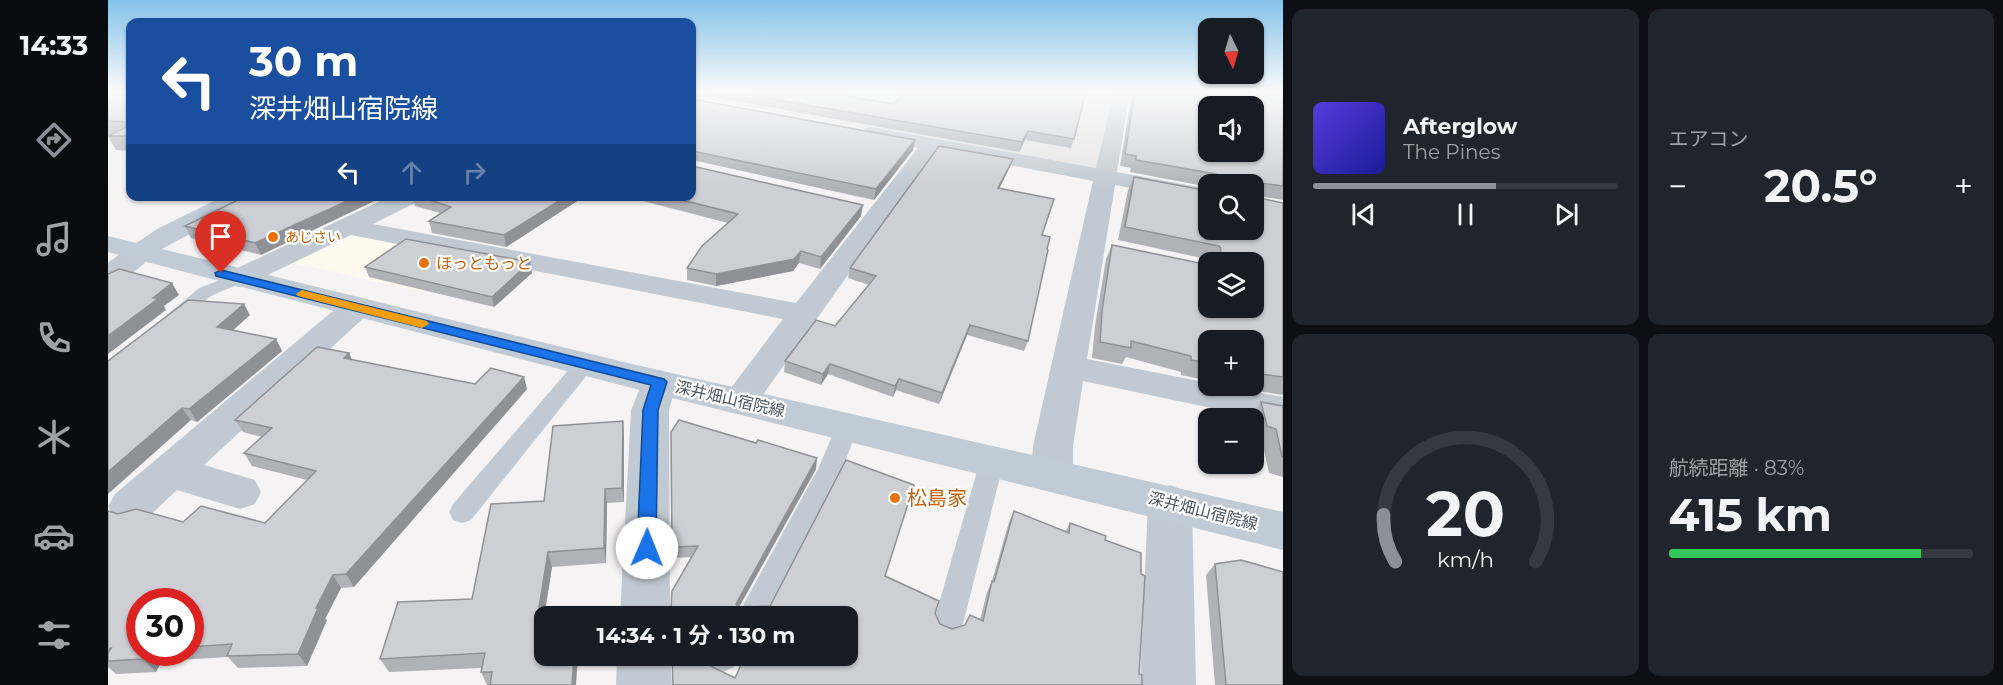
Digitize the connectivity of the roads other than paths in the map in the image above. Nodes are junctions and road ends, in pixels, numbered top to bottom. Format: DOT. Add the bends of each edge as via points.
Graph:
graph roads {
  1 [pos="1116,123"];
  2 [pos="851,130"];
  3 [pos="931,144"];
  4 [pos="1105,177"];
  5 [pos="1198,194"];
  6 [pos="233,201"];
  7 [pos="401,201"];
  8 [pos="351,227"];
  9 [pos="124,248"];
  10 [pos="108,276"];
  11 [pos="239,278"];
  12 [pos="357,307"];
  13 [pos="805,314"];
  14 [pos="161,326"];
  15 [pos="584,364"];
  16 [pos="1068,367"];
  17 [pos="659,382"];
  18 [pos="740,402"];
  19 [pos="1283,410"];
  20 [pos="847,427"];
  21 [pos="992,461"];
  22 [pos="170,472"];
  23 [pos="1052,476"];
  24 [pos="240,492"];
  25 [pos="1170,503"];
  26 [pos="130,507"];
  27 [pos="462,512"];
  28 [pos="1283,531"];
  29 [pos="645,606"];
  30 [pos="757,606"];
  31 [pos="948,624"];
  32 [pos="644,666"];
  33 [pos="644,685"];
  34 [pos="1168,685"];
  1 -- 4 [label="street"];
  2 -- 3 [label="street"];
  3 -- 4 [label="street"];
  3 -- 13 [label="street" via="869,208"];
  4 -- 5 [label="street"];
  4 -- 16 [label="street" via="1103,247"];
  6 -- 9 [label="main road" via="168,234"];
  7 -- 8 [label="street"];
  8 -- 11 [label="street"];
  8 -- 13 [label="street"];
  9 -- 10 [label="street"];
  9 -- 11 [label="main road, 深井畑山宿院線"];
  11 -- 12 [label="main road, 深井畑山宿院線"];
  11 -- 14 [label="lane" via="205,292"];
  12 -- 15 [label="main road, 深井畑山宿院線"];
  12 -- 22 [label="street"];
  13 -- 18 [label="street"];
  15 -- 17 [label="main road, 深井畑山宿院線"];
  15 -- 27 [label="lane"];
  16 -- 19 [label="street"];
  16 -- 23 [label="street" via="1053,446"];
  17 -- 18 [label="main road, 深井畑山宿院線"];
  17 -- 29 [label="street" via="650,410"];
  18 -- 20 [label="main road, 深井畑山宿院線"];
  20 -- 21 [label="main road, 深井畑山宿院線"];
  20 -- 30 [label="lane" via="830,470"];
  21 -- 23 [label="main road, 深井畑山宿院線"];
  21 -- 31 [label="lane"];
  22 -- 24 [label="street"];
  22 -- 26 [label="street"];
  23 -- 25 [label="main road, 深井畑山宿院線"];
  25 -- 28 [label="main road, 深井畑山宿院線"];
  25 -- 34 [label="street"];
  32 -- 33 [label="street"];
}
